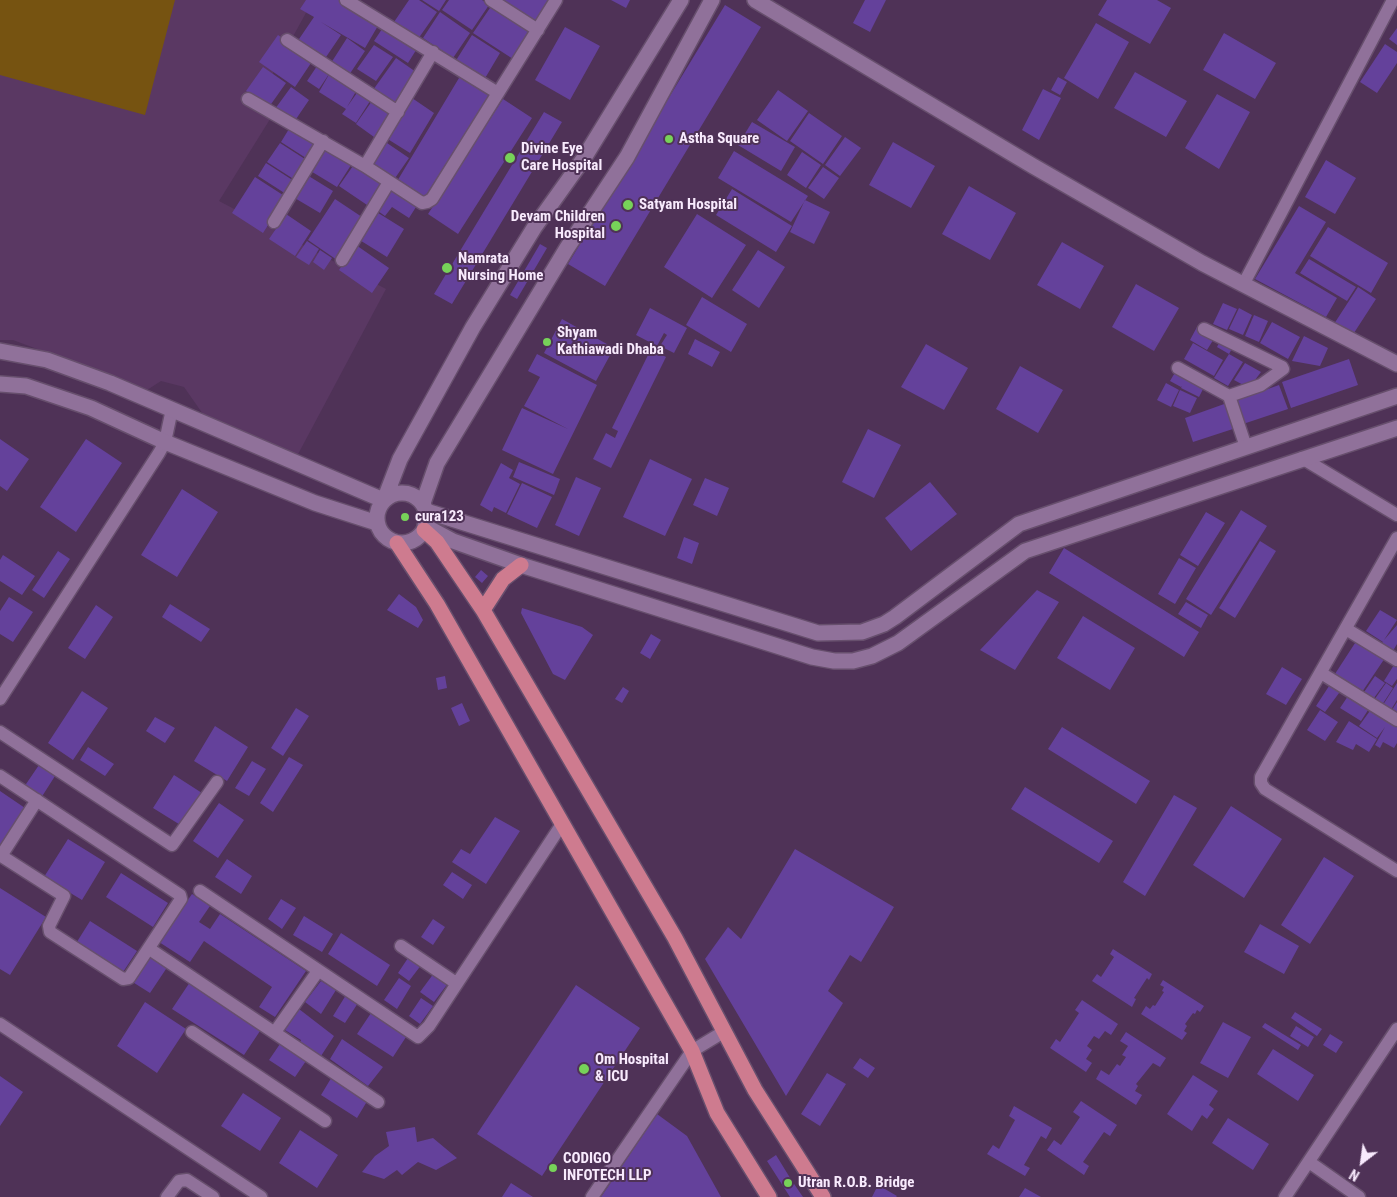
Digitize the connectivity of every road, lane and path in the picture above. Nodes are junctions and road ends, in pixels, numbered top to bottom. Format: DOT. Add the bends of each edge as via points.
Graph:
graph roads {
  1 [pos="346,0"];
  2 [pos="491,0"];
  3 [pos="556,0"];
  4 [pos="681,0"];
  5 [pos="712,0"];
  6 [pos="755,0"];
  7 [pos="1393,0"];
  8 [pos="538,30"];
  9 [pos="287,40"];
  10 [pos="434,52"];
  11 [pos="498,93"];
  12 [pos="248,99"];
  13 [pos="398,112"];
  14 [pos="323,141"];
  15 [pos="365,166"];
  16 [pos="389,182"];
  17 [pos="274,222"];
  18 [pos="342,260"];
  19 [pos="1243,285"];
  20 [pos="1204,329"];
  21 [pos="0,351"];
  22 [pos="1397,364"];
  23 [pos="1178,368"];
  24 [pos="0,384"];
  25 [pos="1229,396"];
  26 [pos="1397,396"];
  27 [pos="172,409"];
  28 [pos="1397,428"];
  29 [pos="165,442"];
  30 [pos="1246,447"];
  31 [pos="1302,458"];
  32 [pos="384,499"];
  33 [pos="424,507"];
  34 [pos="1397,515"];
  35 [pos="376,523"];
  36 [pos="425,528"];
  37 [pos="1397,538"];
  38 [pos="397,543"];
  39 [pos="521,565"];
  40 [pos="616,571"];
  41 [pos="609,593"];
  42 [pos="483,610"];
  43 [pos="1346,629"];
  44 [pos="1397,660"];
  45 [pos="1320,673"];
  46 [pos="0,699"];
  47 [pos="1397,720"];
  48 [pos="0,732"];
  49 [pos="0,776"];
  50 [pos="217,782"];
  51 [pos="37,800"];
  52 [pos="562,824"];
  53 [pos="0,856"];
  54 [pos="1397,871"];
  55 [pos="200,891"];
  56 [pos="401,946"];
  57 [pos="154,952"];
  58 [pos="318,971"];
  59 [pos="456,983"];
  60 [pos="0,1024"];
  61 [pos="1397,1029"];
  62 [pos="724,1031"];
  63 [pos="192,1032"];
  64 [pos="276,1032"];
  65 [pos="692,1052"];
  66 [pos="378,1102"];
  67 [pos="325,1121"];
  68 [pos="1309,1162"];
  69 [pos="167,1197"];
  70 [pos="213,1197"];
  71 [pos="261,1197"];
  72 [pos="592,1197"];
  73 [pos="769,1197"];
  74 [pos="823,1197"];
  75 [pos="1286,1197"];
  76 [pos="1359,1197"];
  1 -- 10 [label="street"];
  2 -- 8 [label="street"];
  3 -- 8 [label="street"];
  4 -- 32 [label="street" via="584,158 534,228 473,327 400,459"];
  5 -- 33 [label="street" via="626,157 437,463"];
  6 -- 19 [label="street" via="1040,170"];
  7 -- 19 [label="street"];
  8 -- 11 [label="street"];
  9 -- 13 [label="street"];
  10 -- 11 [label="street"];
  10 -- 13 [label="street"];
  11 -- 16 [label="street" via="432,198 422,204"];
  12 -- 14 [label="street"];
  13 -- 15 [label="street"];
  14 -- 15 [label="street"];
  14 -- 17 [label="street"];
  15 -- 16 [label="street"];
  16 -- 18 [label="street"];
  19 -- 22 [label="street"];
  20 -- 25 [label="street" via="1282,367 1282,371 1261,384"];
  21 -- 27 [label="street" via="47,360"];
  23 -- 25 [label="street"];
  24 -- 29 [label="street" via="26,386 91,408"];
  25 -- 30 [label="street"];
  26 -- 30 [label="street"];
  27 -- 29 [label="street"];
  27 -- 32 [label="street" via="335,481"];
  28 -- 31 [label="street"];
  29 -- 35 [label="street"];
  29 -- 46 [label="street"];
  30 -- 40 [label="street" via="1019,524 896,617 862,632 818,633"];
  31 -- 34 [label="street"];
  31 -- 41 [label="street" via="1025,551 898,643 853,661 812,657"];
  32 -- 33 [label="street" via="396,493 409,493"];
  32 -- 35 [label="street" via="376,512"];
  33 -- 36 [label="street"];
  33 -- 40 [label="street"];
  35 -- 38 [label="street" via="383,535"];
  36 -- 38 [label="street" via="414,540"];
  36 -- 39 [label="street"];
  36 -- 42 [label="main road" via="438,542"];
  37 -- 43 [label="street"];
  38 -- 52 [label="main road" via="437,604"];
  39 -- 41 [label="street"];
  39 -- 42 [label="main road" via="503,579"];
  40 -- 41 [label="street"];
  42 -- 62 [label="main road" via="675,938"];
  43 -- 44 [label="street"];
  43 -- 45 [label="street"];
  45 -- 47 [label="street"];
  45 -- 54 [label="street" via="1261,777 1261,783 1265,789"];
  48 -- 50 [label="street" via="172,845"];
  49 -- 51 [label="street"];
  51 -- 53 [label="street"];
  51 -- 53 [label="street" via="180,895 181,899 129,978 123,979 50,932 49,926 64,896"];
  52 -- 59 [label="street"];
  52 -- 65 [label="main road"];
  55 -- 58 [label="street"];
  56 -- 59 [label="street"];
  57 -- 64 [label="street"];
  58 -- 59 [label="street" via="418,1037 424,1033"];
  58 -- 64 [label="street"];
  60 -- 71 [label="street"];
  61 -- 68 [label="street"];
  62 -- 65 [label="street"];
  62 -- 74 [label="main road" via="755,1090"];
  63 -- 67 [label="street"];
  64 -- 66 [label="street"];
  65 -- 72 [label="street"];
  65 -- 73 [label="main road" via="717,1113"];
  68 -- 75 [label="street"];
  68 -- 76 [label="street"];
  69 -- 70 [label="street" via="179,1181 187,1180"];
}
